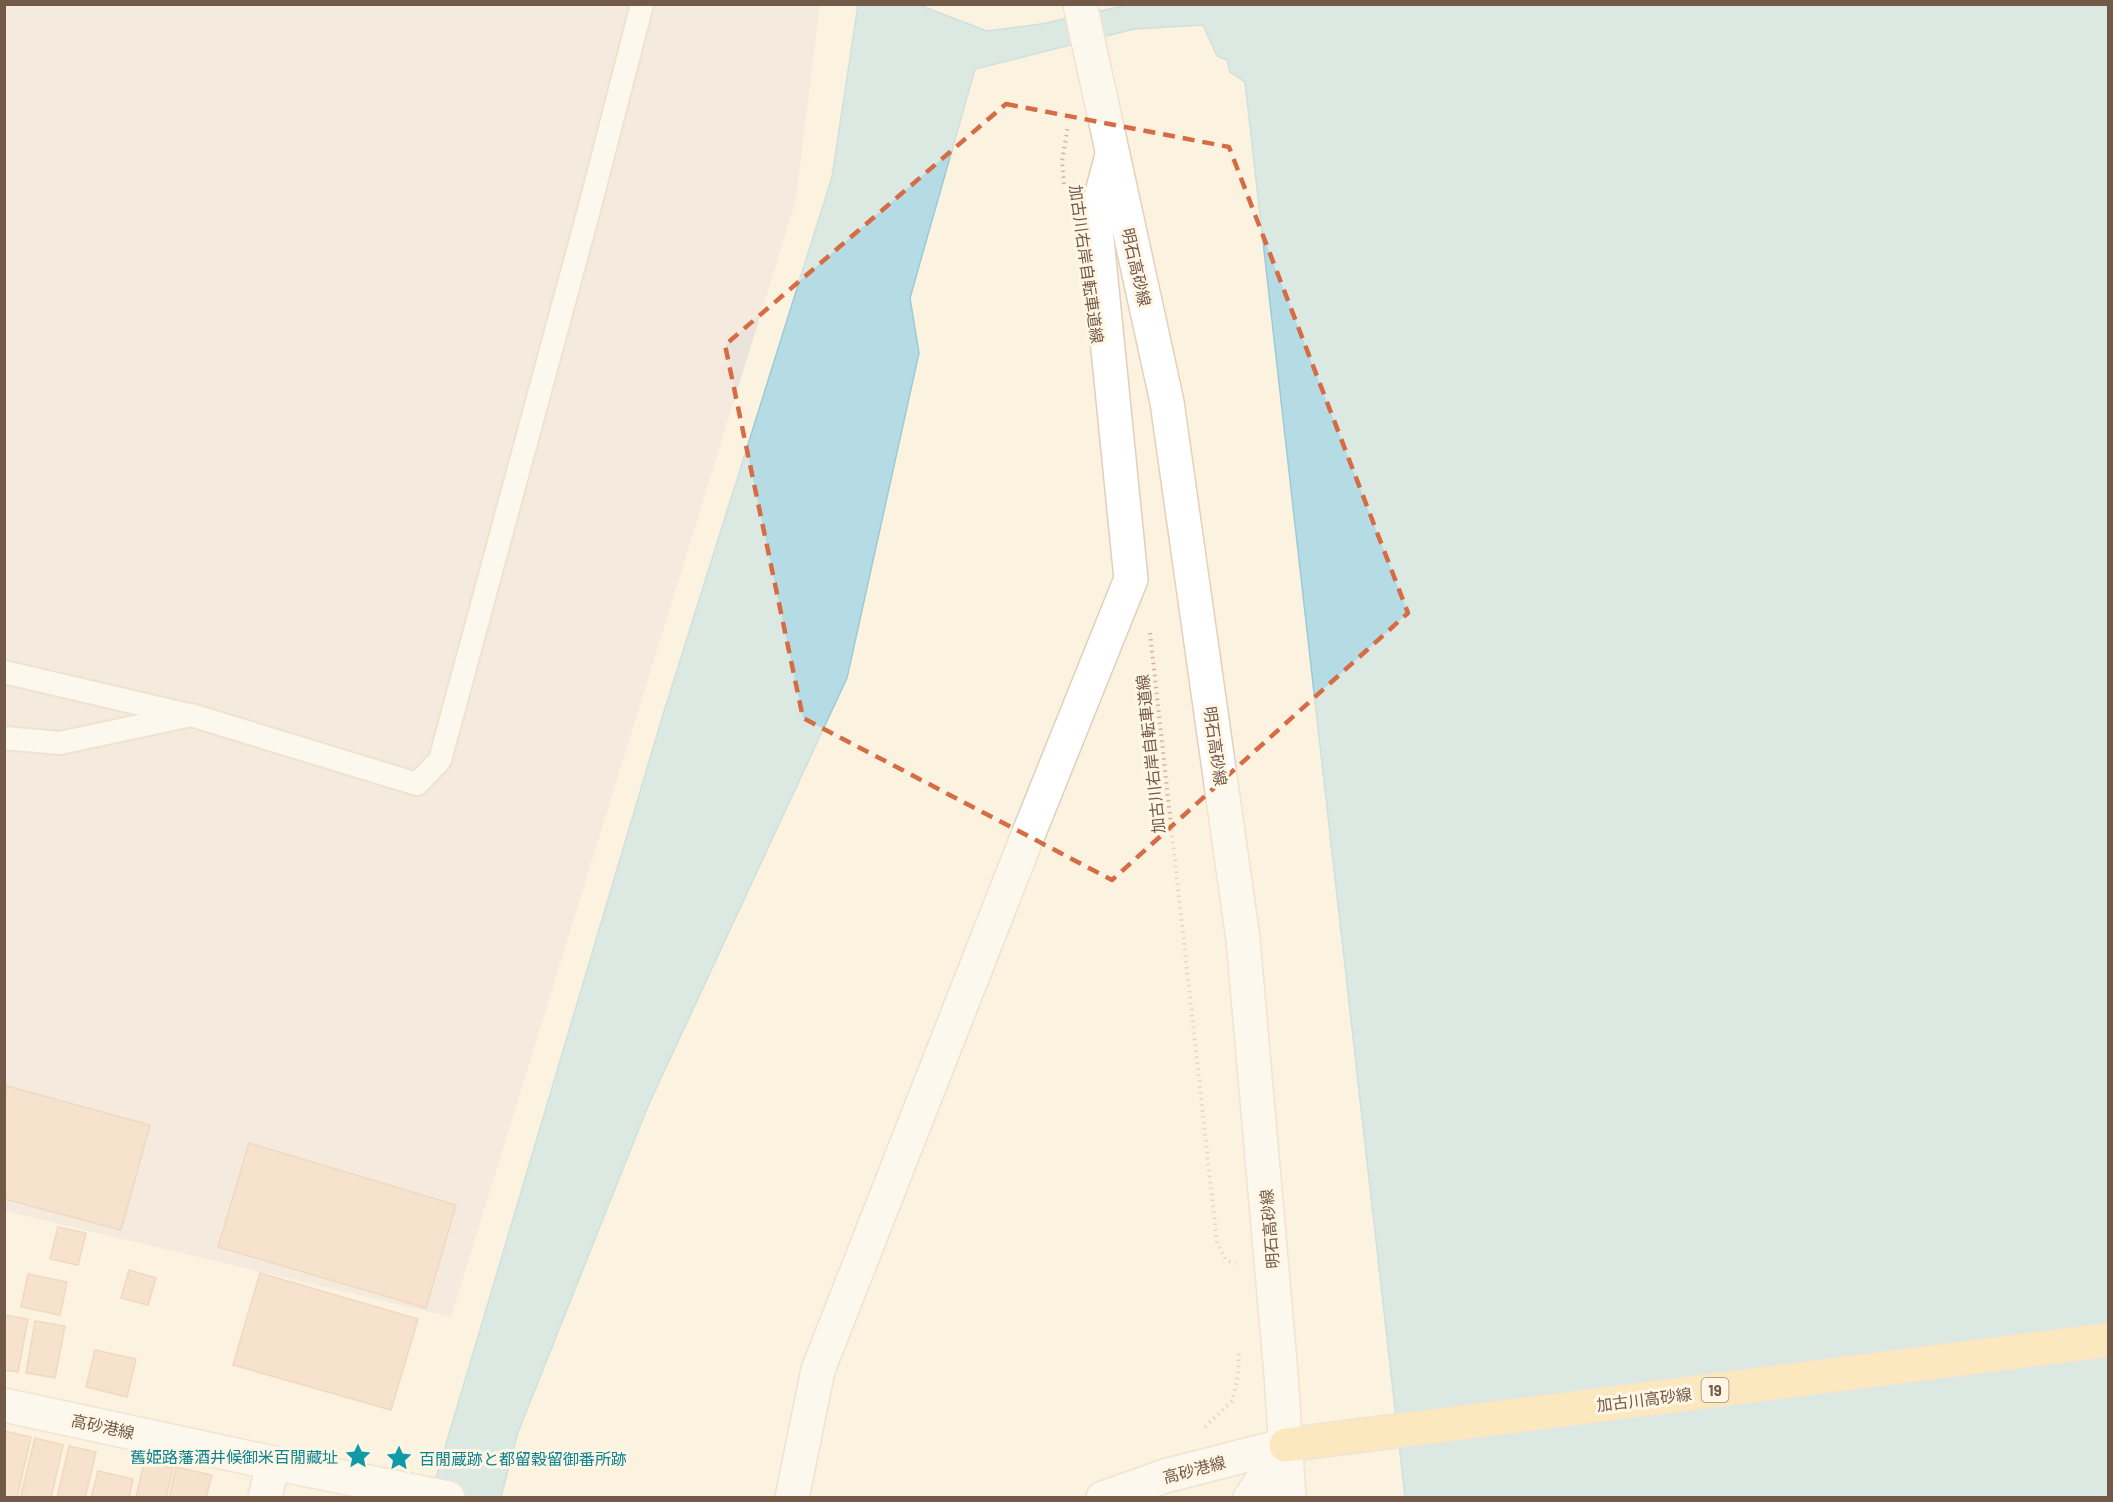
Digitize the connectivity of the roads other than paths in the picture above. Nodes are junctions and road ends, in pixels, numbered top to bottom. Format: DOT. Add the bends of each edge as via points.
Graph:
graph roads {
  1 [pos="642,4"];
  2 [pos="1080,4"];
  3 [pos="1112,155"];
  4 [pos="4,672"];
  5 [pos="191,715"];
  6 [pos="4,738"];
  7 [pos="2109,1340"];
  8 [pos="4,1406"];
  9 [pos="1286,1445"];
  10 [pos="273,1463"];
  11 [pos="266,1497"];
  12 [pos="448,1497"];
  13 [pos="792,1497"];
  14 [pos="1103,1497"];
  15 [pos="1250,1497"];
  16 [pos="1289,1497"];
  1 -- 5 [label="lane" via="440,760 417,784"];
  2 -- 3 [label="main road, 明石高砂線"];
  3 -- 9 [label="main road, 明石高砂線" via="1167,402 1243,939"];
  3 -- 13 [label="main road" via="1095,219 1131,579 818,1370"];
  4 -- 5 [label="lane"];
  5 -- 6 [label="lane" via="60,743"];
  7 -- 9 [label="main road, 加古川高砂線 / 19"];
  8 -- 10 [label="main road, 高砂港線"];
  9 -- 14 [label="main road, 高砂港線" via="1165,1476"];
  9 -- 15 [label="main road"];
  9 -- 16 [label="main road, 明石高砂線"];
  10 -- 11 [label="main road"];
  10 -- 12 [label="main road, 高砂港線"];
}
